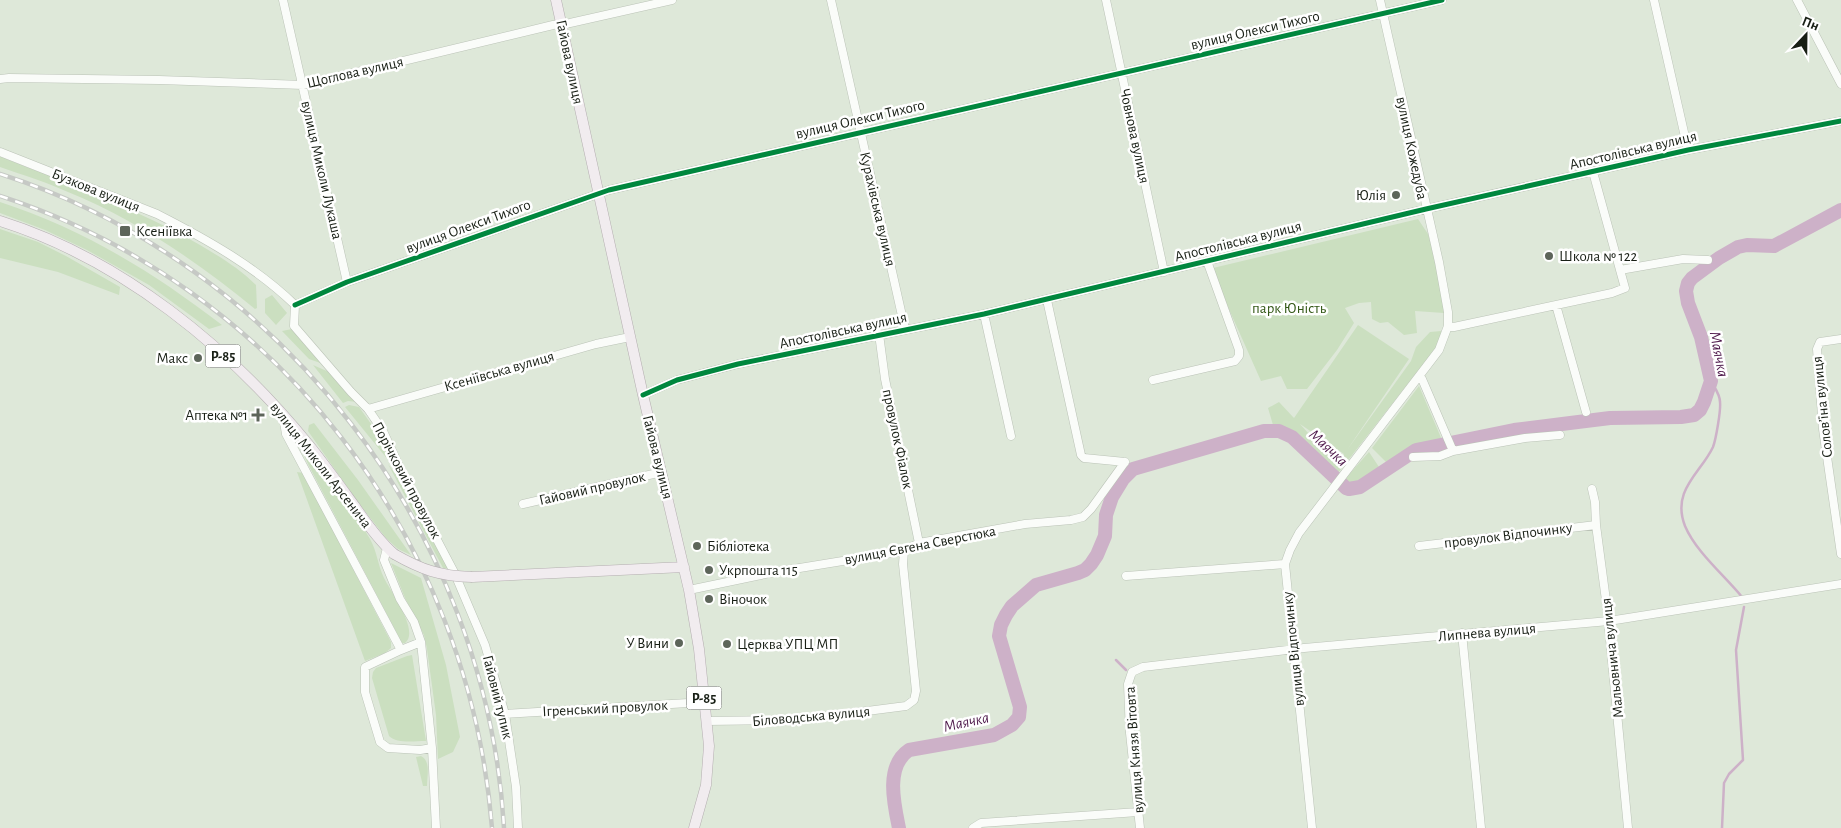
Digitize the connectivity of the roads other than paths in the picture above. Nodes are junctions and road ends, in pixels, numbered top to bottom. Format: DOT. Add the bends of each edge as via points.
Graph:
graph roads {
  1 [pos="283,0"];
  2 [pos="556,0"];
  3 [pos="672,0"];
  4 [pos="831,0"];
  5 [pos="1106,0"];
  6 [pos="1380,0"];
  7 [pos="1442,0"];
  8 [pos="1654,0"];
  9 [pos="1798,0"];
  10 [pos="1383,14"];
  11 [pos="561,24"];
  12 [pos="1122,74"];
  13 [pos="0,79"];
  14 [pos="1841,84"];
  15 [pos="303,85"];
  16 [pos="1841,121"];
  17 [pos="860,132"];
  18 [pos="1688,150"];
  19 [pos="0,152"];
  20 [pos="1594,172"];
  21 [pos="598,193"];
  22 [pos="1426,209"];
  23 [pos="0,221"];
  24 [pos="1708,260"];
  25 [pos="1207,261"];
  26 [pos="1620,270"];
  27 [pos="1164,272"];
  28 [pos="347,282"];
  29 [pos="1047,300"];
  30 [pos="295,304"];
  31 [pos="1556,305"];
  32 [pos="984,314"];
  33 [pos="1448,326"];
  34 [pos="905,329"];
  35 [pos="879,334"];
  36 [pos="630,337"];
  37 [pos="1841,339"];
  38 [pos="1419,376"];
  39 [pos="1153,380"];
  40 [pos="644,395"];
  41 [pos="368,409"];
  42 [pos="1586,412"];
  43 [pos="283,414"];
  44 [pos="1560,435"];
  45 [pos="1011,436"];
  46 [pos="1452,448"];
  47 [pos="1413,457"];
  48 [pos="662,472"];
  49 [pos="1592,489"];
  50 [pos="522,504"];
  51 [pos="1596,525"];
  52 [pos="919,543"];
  53 [pos="1419,546"];
  54 [pos="391,551"];
  55 [pos="904,551"];
  56 [pos="1841,554"];
  57 [pos="1285,564"];
  58 [pos="684,567"];
  59 [pos="454,572"];
  60 [pos="1126,576"];
  61 [pos="1841,584"];
  62 [pos="689,590"];
  63 [pos="1609,622"];
  64 [pos="1462,634"];
  65 [pos="421,642"];
  66 [pos="401,650"];
  67 [pos="1294,650"];
  68 [pos="1132,672"];
  69 [pos="705,702"];
  70 [pos="505,714"];
  71 [pos="706,721"];
  72 [pos="432,748"];
  73 [pos="1138,812"];
  74 [pos="436,828"];
  75 [pos="518,828"];
  76 [pos="694,828"];
  77 [pos="973,828"];
  78 [pos="1140,828"];
  79 [pos="1312,828"];
  80 [pos="1481,828"];
  81 [pos="1628,828"];
  1 -- 15 [label="street, вулиця Миколи Лукаша"];
  2 -- 11 [label="main road, Гайова вулиця"];
  3 -- 11 [label="street, Щоглова вулиця"];
  4 -- 17 [label="street, Курахівська вулиця"];
  5 -- 12 [label="street, Човнова вулиця"];
  6 -- 10 [label="street, вулиця Кожедуба"];
  7 -- 10 [label="street, вулиця Олекси Тихого"];
  8 -- 18 [label="street"];
  9 -- 14 [label="street"];
  10 -- 12 [label="street, вулиця Олекси Тихого"];
  10 -- 22 [label="street, вулиця Кожедуба"];
  11 -- 15 [label="street, Щоглова вулиця"];
  11 -- 21 [label="main road, Гайова вулиця"];
  12 -- 17 [label="street, вулиця Олекси Тихого"];
  12 -- 27 [label="street, Човнова вулиця"];
  13 -- 15 [label="street, Щоглова вулиця"];
  15 -- 28 [label="street, вулиця Миколи Лукаша"];
  16 -- 18 [label="street, Апостолівська вулиця"];
  17 -- 21 [label="street, вулиця Олекси Тихого"];
  17 -- 34 [label="street, Курахівська вулиця"];
  18 -- 20 [label="street, Апостолівська вулиця"];
  19 -- 30 [label="street, Бузкова вулиця" via="157,214 212,244 274,285"];
  20 -- 22 [label="street, Апостолівська вулиця"];
  20 -- 26 [label="street"];
  21 -- 28 [label="street, вулиця Олекси Тихого"];
  21 -- 36 [label="main road, Гайова вулиця"];
  22 -- 25 [label="street, Апостолівська вулиця"];
  22 -- 33 [label="street, вулиця Кожедуба" via="1439,262"];
  23 -- 43 [label="main road, вулиця Миколи Арсенича / Р-85" via="66,248 157,302 250,379"];
  24 -- 26 [label="street" via="1683,259"];
  25 -- 27 [label="street, Апостолівська вулиця"];
  25 -- 39 [label="street" via="1239,356 1235,361"];
  26 -- 31 [label="street" via="1625,288"];
  27 -- 29 [label="street, Апостолівська вулиця"];
  28 -- 30 [label="street, вулиця Олекси Тихого"];
  29 -- 32 [label="street, Апостолівська вулиця"];
  29 -- 52 [label="street, вулиця Євгена Сверстюка" via="1081,455 1125,462 1083,517"];
  30 -- 41 [label="street, Порічковий провулок" via="294,326"];
  31 -- 33 [label="street"];
  31 -- 42 [label="street"];
  32 -- 34 [label="street, Апостолівська вулиця"];
  32 -- 45 [label="street"];
  33 -- 38 [label="street" via="1439,350"];
  34 -- 35 [label="street, Апостолівська вулиця"];
  35 -- 40 [label="street, Апостолівська вулиця" via="738,364 677,380"];
  35 -- 52 [label="street, провулок Фіалок" via="885,379"];
  36 -- 40 [label="main road, Гайова вулиця"];
  36 -- 41 [label="street, Ксеніївська вулиця"];
  37 -- 56 [label="street, Соловʼїна вулиця" via="1820,342 1817,349 1823,429"];
  38 -- 46 [label="street"];
  38 -- 57 [label="street" via="1300,533"];
  40 -- 48 [label="main road, Гайова вулиця"];
  41 -- 59 [label="street, Порічковий провулок" via="383,431"];
  43 -- 54 [label="main road, вулиця Миколи Арсенича / Р-85"];
  43 -- 66 [label="street" via="286,434"];
  44 -- 46 [label="street"];
  46 -- 47 [label="street" via="1440,456"];
  48 -- 50 [label="street, Гайовий провулок"];
  48 -- 58 [label="main road, Гайова вулиця"];
  49 -- 51 [label="street, Мальовнича вулиця"];
  51 -- 53 [label="street, провулок Відпочинку"];
  51 -- 63 [label="street, Мальовнича вулиця"];
  52 -- 55 [label="street, вулиця Євгена Сверстюка"];
  54 -- 58 [label="main road, вулиця Миколи Арсенича / Р-85, bridge" via="412,565 449,576"];
  54 -- 65 [label="street" via="384,560"];
  55 -- 62 [label="street, вулиця Євгена Сверстюка"];
  55 -- 71 [label="street, Біловодська вулиця" via="916,691 914,700 906,706 797,720"];
  57 -- 60 [label="street"];
  57 -- 67 [label="street, вулиця Відпочинку"];
  58 -- 62 [label="main road, Гайова вулиця / Р-85"];
  59 -- 70 [label="street, Гайовий тупик" via="485,645"];
  61 -- 63 [label="street, Липнева вулиця"];
  62 -- 69 [label="main road, Гайова вулиця / Р-85"];
  63 -- 64 [label="street, Липнева вулиця"];
  63 -- 81 [label="street, Мальовнича вулиця"];
  64 -- 67 [label="street, Липнева вулиця"];
  64 -- 80 [label="street"];
  65 -- 66 [label="street"];
  65 -- 72 [label="street"];
  66 -- 72 [label="street" via="365,667 365,692 380,742 388,748"];
  67 -- 68 [label="street, Липнева вулиця" via="1144,667"];
  67 -- 79 [label="street, вулиця Відпочинку"];
  68 -- 73 [label="street, вулиця Князя Вітовта" via="1128,694"];
  69 -- 70 [label="street, Ігренський провулок"];
  69 -- 71 [label="main road, Гайова вулиця / Р-85"];
  70 -- 75 [label="street, Гайовий тупик" via="516,787"];
  71 -- 76 [label="main road, Гайова вулиця / Р-85" via="709,766"];
  72 -- 74 [label="street"];
  73 -- 77 [label="street" via="981,823"];
  73 -- 78 [label="street, вулиця Князя Вітовта"];
}
